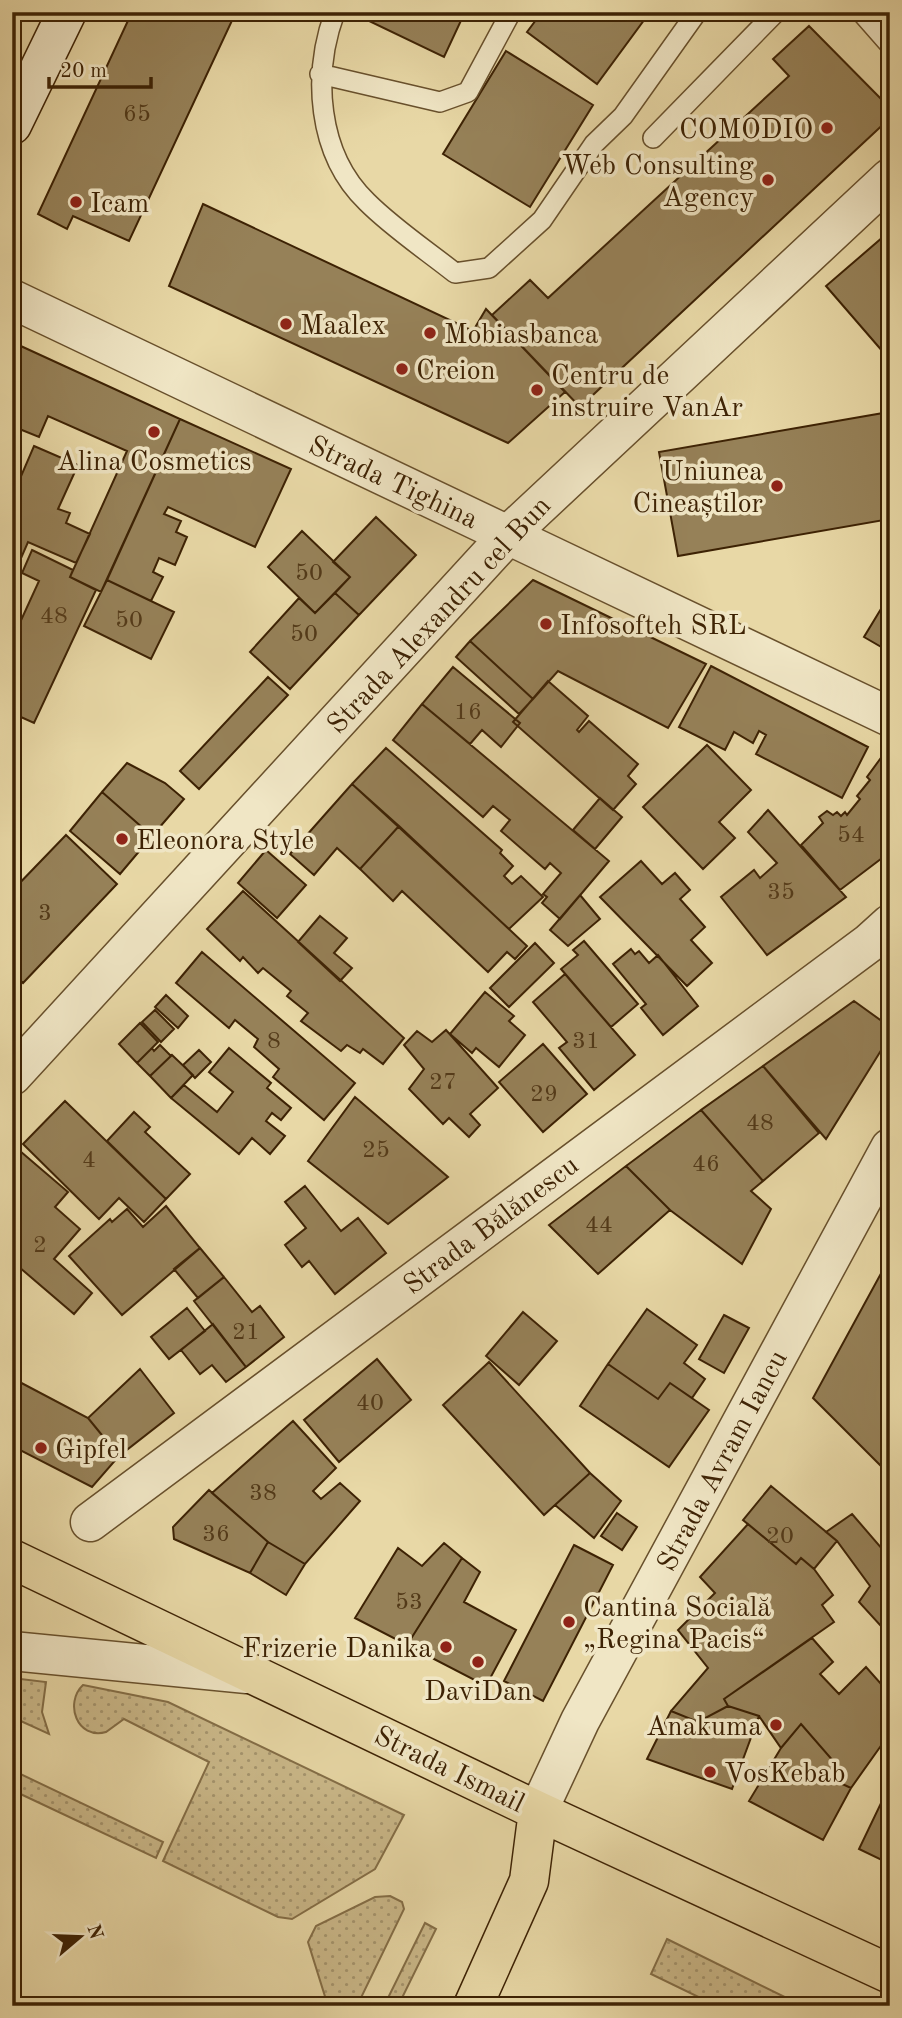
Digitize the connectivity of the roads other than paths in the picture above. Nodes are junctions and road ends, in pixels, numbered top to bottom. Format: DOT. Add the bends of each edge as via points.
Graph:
graph roads {
  1 [pos="67,12"];
  2 [pos="335,12"];
  3 [pos="511,12"];
  4 [pos="697,12"];
  5 [pos="776,12"];
  6 [pos="861,12"];
  7 [pos="890,45"];
  8 [pos="320,74"];
  9 [pos="12,125"];
  10 [pos="653,138"];
  11 [pos="890,178"];
  12 [pos="12,299"];
  13 [pos="509,534"];
  14 [pos="890,717"];
  15 [pos="883,943"];
  16 [pos="12,1076"];
  17 [pos="890,1148"];
  18 [pos="90,1522"];
  19 [pos="12,1559"];
  20 [pos="12,1651"];
  21 [pos="250,1674"];
  22 [pos="538,1811"];
  23 [pos="876,1967"];
  24 [pos="890,1990"];
  25 [pos="473,2006"];
  1 -- 9 [label="street"];
  2 -- 8 [label="lane"];
  3 -- 8 [label="lane" via="468,92 454,99 440,102"];
  4 -- 8 [label="lane" via="623,116 594,144 542,220 489,268 455,273 365,201 341,166 323,114"];
  5 -- 10 [label="lane"];
  6 -- 7 [label="lane"];
  11 -- 13 [label="street, Strada Alexandru cel Bun"];
  12 -- 13 [label="street, Strada Tighina"];
  13 -- 14 [label="street, Strada Tighina"];
  13 -- 16 [label="street, Strada Alexandru cel Bun"];
  15 -- 18 [label="street, Strada Bălănescu"];
  17 -- 22 [label="street, Strada Avram Iancu" via="580,1721"];
  19 -- 21 [label="main road, Strada Ismail"];
  20 -- 21 [label="street"];
  21 -- 22 [label="main road, Strada Ismail"];
  22 -- 23 [label="main road, Strada Ismail"];
  22 -- 25 [label="main road" via="529,1881"];
  23 -- 24 [label="main road"];
}
